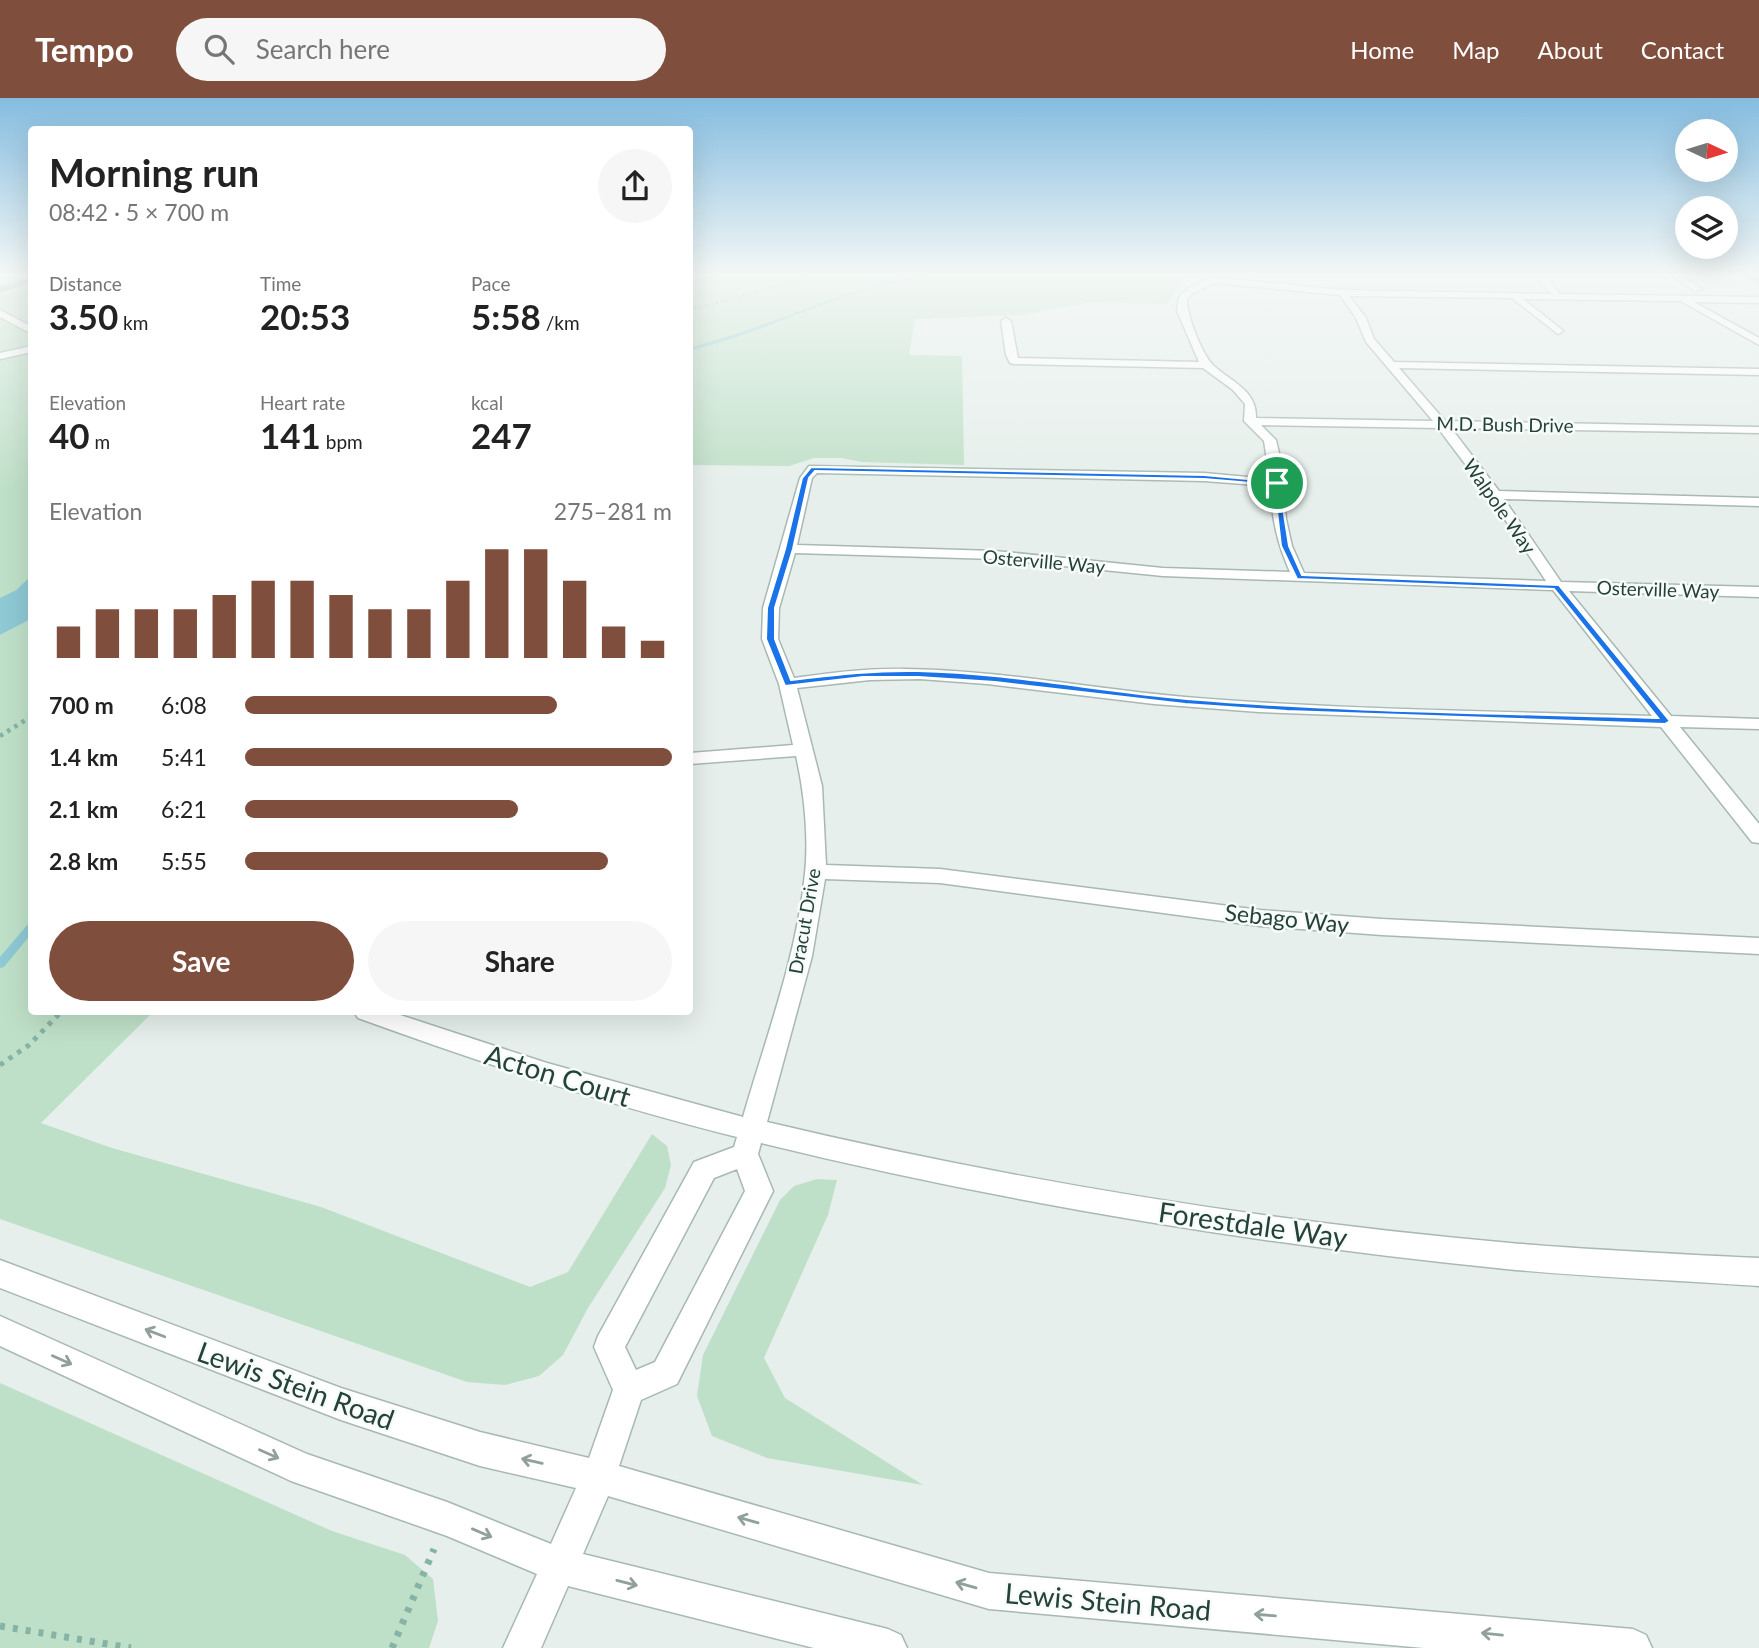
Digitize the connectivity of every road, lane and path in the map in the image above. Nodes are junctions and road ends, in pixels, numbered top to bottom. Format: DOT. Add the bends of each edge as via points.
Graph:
graph roads {
  1 [pos="1010,345"];
  2 [pos="1198,345"];
  3 [pos="1373,345"];
  4 [pos="28,350"];
  5 [pos="0,356"];
  6 [pos="1206,365"];
  7 [pos="1390,365"];
  8 [pos="1759,372"];
  9 [pos="1250,421"];
  10 [pos="1440,422"];
  11 [pos="1759,430"];
  12 [pos="1277,483"];
  13 [pos="1495,495"];
  14 [pos="1759,502"];
  15 [pos="789,549"];
  16 [pos="1299,577"];
  17 [pos="1557,586"];
  18 [pos="1759,592"];
  19 [pos="788,684"];
  20 [pos="28,718"];
  21 [pos="1665,721"];
  22 [pos="1759,724"];
  23 [pos="0,736"];
  24 [pos="803,750"];
  25 [pos="693,758"];
  26 [pos="1759,837"];
  27 [pos="816,872"];
  28 [pos="1759,946"];
  29 [pos="58,1015"];
  30 [pos="374,1015"];
  31 [pos="0,1065"];
  32 [pos="749,1143"];
  33 [pos="1759,1272"];
  34 [pos="0,1274"];
  35 [pos="0,1331"];
  36 [pos="629,1389"];
  37 [pos="599,1476"];
  38 [pos="447,1519"];
  39 [pos="561,1566"];
  40 [pos="0,1626"];
  41 [pos="131,1648"];
  42 [pos="392,1648"];
  43 [pos="522,1648"];
  44 [pos="888,1648"];
  45 [pos="1633,1648"];
  1 -- 6 [label="street" via="1014,361"];
  2 -- 6 [label="street"];
  3 -- 7 [label="street, Walpole Way"];
  4 -- 5 [label="street"];
  6 -- 9 [label="street" via="1251,404"];
  7 -- 8 [label="street"];
  7 -- 10 [label="street, Walpole Way"];
  9 -- 10 [label="street, M.D. Bush Drive"];
  9 -- 12 [label="street" via="1270,440"];
  10 -- 11 [label="street, M.D. Bush Drive"];
  10 -- 13 [label="street, Walpole Way"];
  12 -- 15 [label="street, Dracut Drive" via="1204,477 813,469 806,478"];
  12 -- 16 [label="street" via="1285,546"];
  13 -- 14 [label="street"];
  13 -- 17 [label="street, Walpole Way"];
  15 -- 16 [label="street, Osterville Way" via="995,555 1163,572"];
  15 -- 19 [label="street, Dracut Drive" via="771,608 770,639"];
  16 -- 17 [label="street, Walpole Way"];
  17 -- 18 [label="street, Osterville Way"];
  17 -- 21 [label="street, Walpole Way"];
  19 -- 21 [label="street" via="863,674 918,674 1287,708"];
  19 -- 24 [label="street, Dracut Drive"];
  20 -- 23 [label="path"];
  21 -- 22 [label="street"];
  21 -- 26 [label="street, Walpole Way"];
  24 -- 25 [label="street"];
  24 -- 27 [label="street, Dracut Drive" via="812,786"];
  27 -- 28 [label="street, Sebago Way" via="940,876 1260,918"];
  27 -- 32 [label="street, Dracut Drive" via="801,956"];
  29 -- 31 [label="path" via="29,1045"];
  30 -- 32 [label="street, Acton Court"];
  32 -- 33 [label="street, Forestdale Way" via="1262,1228 1510,1256"];
  32 -- 36 [label="street" via="759,1191 666,1373"];
  32 -- 36 [label="street" via="704,1170 609,1347"];
  37 -- 34 [label="street, Lewis Stein Road, one-way" via="480,1449 341,1404"];
  35 -- 38 [label="street, one-way" via="303,1469"];
  36 -- 37 [label="street"];
  37 -- 39 [label="street"];
  45 -- 37 [label="street, Lewis Stein Road, one-way" via="989,1591"];
  38 -- 39 [label="street, one-way"];
  38 -- 42 [label="path"];
  39 -- 43 [label="street"];
  39 -- 44 [label="street, one-way"];
  40 -- 41 [label="path"];
}
